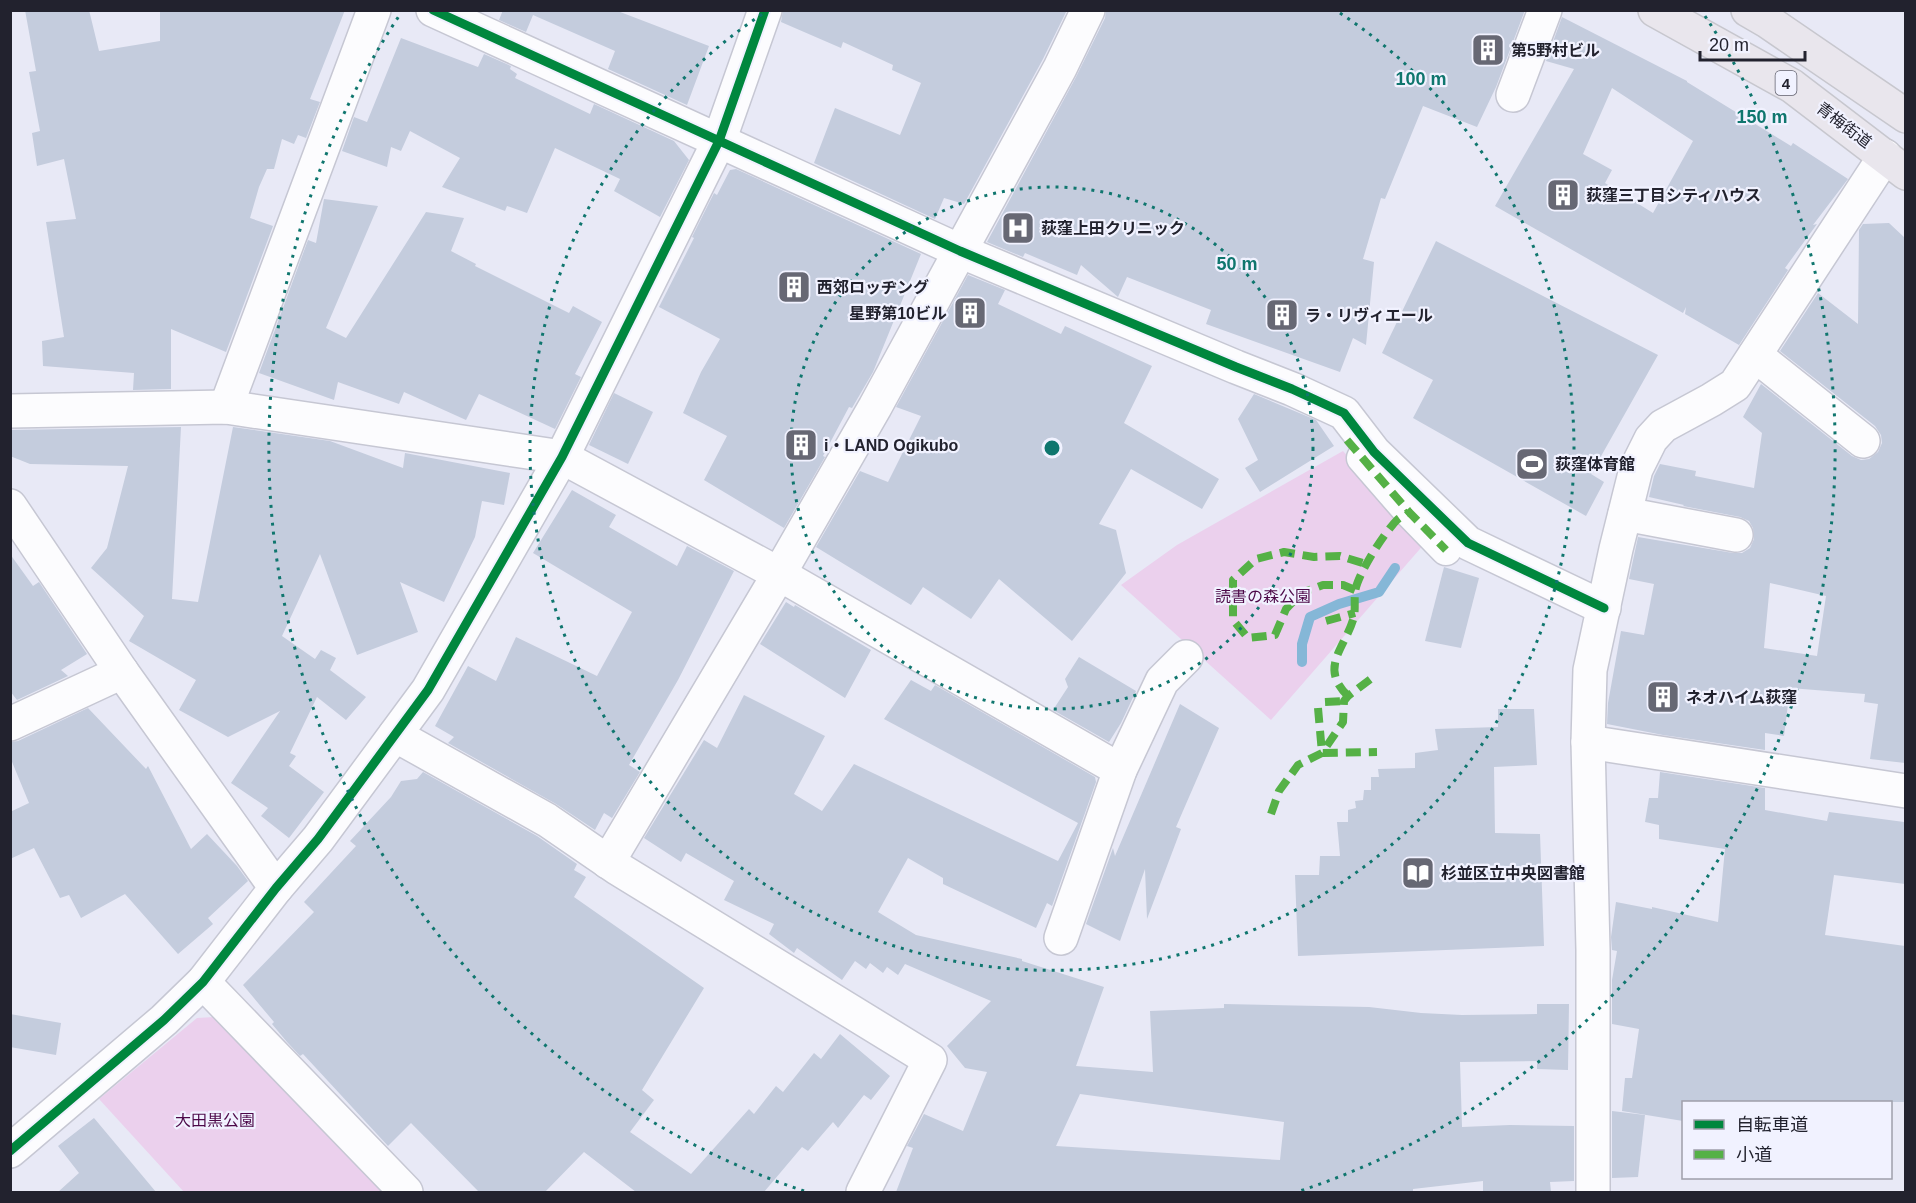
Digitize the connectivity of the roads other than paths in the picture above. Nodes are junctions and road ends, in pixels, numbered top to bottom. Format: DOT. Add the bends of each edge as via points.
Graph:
graph roads {
  1 [pos="374,10"];
  2 [pos="433,10"];
  3 [pos="765,10"];
  4 [pos="1088,10"];
  5 [pos="1545,10"];
  6 [pos="1655,10"];
  7 [pos="1761,14"];
  8 [pos="1513,95"];
  9 [pos="1905,114"];
  10 [pos="719,141"];
  11 [pos="1895,165"];
  12 [pos="960,252"];
  13 [pos="1755,355"];
  14 [pos="226,407"];
  15 [pos="10,411"];
  16 [pos="1347,440"];
  17 [pos="1863,441"];
  18 [pos="562,457"];
  19 [pos="10,506"];
  20 [pos="1624,514"];
  21 [pos="1736,536"];
  22 [pos="1446,550"];
  23 [pos="779,574"];
  24 [pos="1604,608"];
  25 [pos="1186,657"];
  26 [pos="122,672"];
  27 [pos="10,724"];
  28 [pos="395,735"];
  29 [pos="1588,742"];
  30 [pos="1120,770"];
  31 [pos="1905,791"];
  32 [pos="608,862"];
  33 [pos="276,888"];
  34 [pos="1061,938"];
  35 [pos="203,982"];
  36 [pos="10,1150"];
  37 [pos="406,1192"];
  38 [pos="863,1192"];
  39 [pos="1593,1192"];
  1 -- 14 [label="street"];
  2 -- 10 [label="street"];
  3 -- 10 [label="street"];
  4 -- 12 [label="street"];
  5 -- 8 [label="street"];
  6 -- 11 [label="main road, 青梅街道 / 4" via="1792,86"];
  7 -- 9 [label="main road, 4"];
  10 -- 12 [label="street"];
  10 -- 18 [label="street"];
  11 -- 13 [label="street"];
  12 -- 23 [label="street"];
  12 -- 24 [label="street" via="1344,413 1374,452 1468,543"];
  13 -- 17 [label="street"];
  13 -- 20 [label="street" via="1735,385 1663,426 1652,439 1636,469"];
  14 -- 15 [label="street"];
  14 -- 18 [label="street"];
  16 -- 22 [label="street"];
  18 -- 23 [label="street"];
  18 -- 28 [label="street" via="428,690"];
  19 -- 26 [label="street"];
  20 -- 21 [label="street"];
  20 -- 24 [label="street"];
  23 -- 30 [label="street"];
  23 -- 32 [label="street"];
  24 -- 29 [label="street" via="1590,670"];
  25 -- 30 [label="street" via="1162,681"];
  26 -- 27 [label="street"];
  26 -- 33 [label="street"];
  28 -- 32 [label="street" via="547,820"];
  28 -- 33 [label="street" via="318,839"];
  29 -- 31 [label="street"];
  29 -- 39 [label="street"];
  30 -- 34 [label="street"];
  32 -- 38 [label="street" via="930,1060"];
  33 -- 35 [label="street"];
  35 -- 36 [label="street" via="164,1020"];
  35 -- 37 [label="street"];
}
